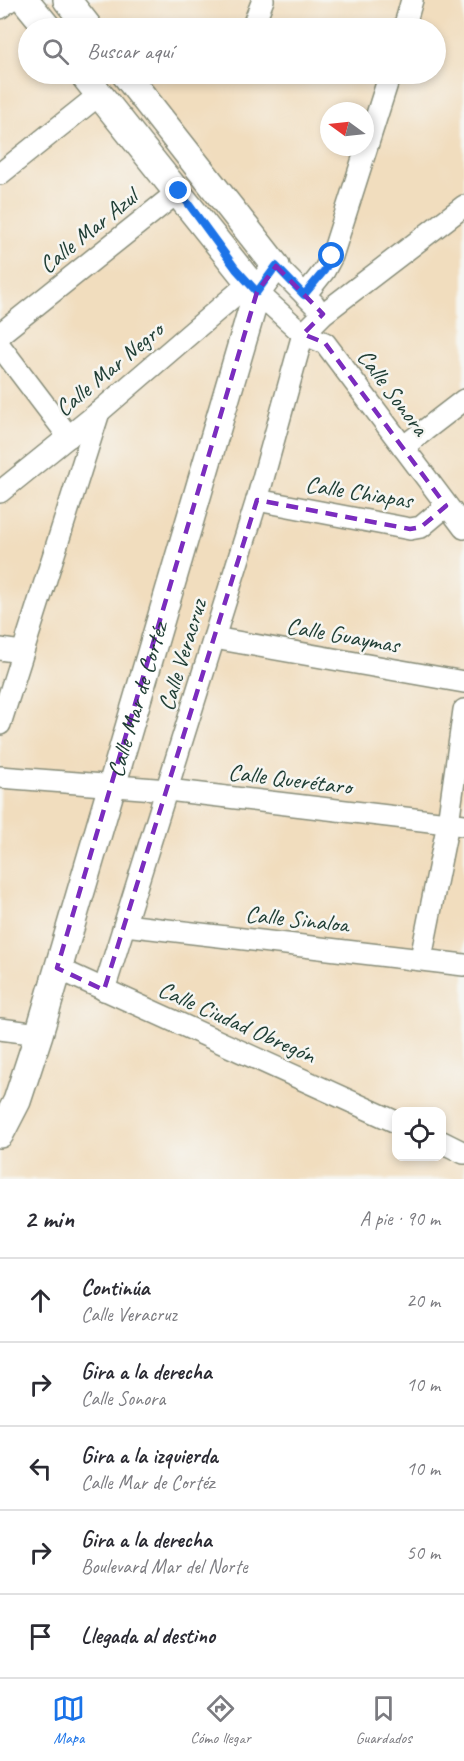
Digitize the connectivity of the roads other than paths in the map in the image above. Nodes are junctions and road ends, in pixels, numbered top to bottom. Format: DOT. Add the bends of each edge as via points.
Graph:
graph roads {
  1 [pos="10,0"];
  2 [pos="25,0"];
  3 [pos="67,0"];
  4 [pos="412,0"];
  5 [pos="0,8"];
  6 [pos="40,18"];
  7 [pos="81,18"];
  8 [pos="407,18"];
  9 [pos="92,84"];
  10 [pos="133,84"];
  11 [pos="387,84"];
  12 [pos="100,94"];
  13 [pos="0,174"];
  14 [pos="179,191"];
  15 [pos="464,206"];
  16 [pos="276,266"];
  17 [pos="253,288"];
  18 [pos="304,295"];
  19 [pos="323,314"];
  20 [pos="0,334"];
  21 [pos="303,334"];
  22 [pos="325,343"];
  23 [pos="0,346"];
  24 [pos="464,400"];
  25 [pos="99,412"];
  26 [pos="69,437"];
  27 [pos="402,447"];
  28 [pos="0,492"];
  29 [pos="257,500"];
  30 [pos="446,506"];
  31 [pos="464,528"];
  32 [pos="214,638"];
  33 [pos="10,650"];
  34 [pos="464,682"];
  35 [pos="464,710"];
  36 [pos="0,724"];
  37 [pos="0,777"];
  38 [pos="111,785"];
  39 [pos="168,790"];
  40 [pos="456,824"];
  41 [pos="125,925"];
  42 [pos="421,958"];
  43 [pos="464,965"];
  44 [pos="57,968"];
  45 [pos="104,990"];
  46 [pos="0,1029"];
  47 [pos="39,1034"];
  48 [pos="392,1120"];
  49 [pos="0,1134"];
  50 [pos="446,1144"];
  51 [pos="464,1152"];
  1 -- 5 [label="street"];
  2 -- 6 [label="street"];
  3 -- 7 [label="street"];
  4 -- 8 [label="street"];
  9 -- 12 [label="street"];
  10 -- 16 [label="street"];
  11 -- 18 [label="street" via="332,256"];
  12 -- 13 [label="street"];
  12 -- 14 [label="street"];
  14 -- 17 [label="street"];
  14 -- 20 [label="street, Calle Mar Azul"];
  15 -- 19 [label="street"];
  16 -- 17 [label="street, Calle Mar de Cortéz"];
  16 -- 18 [label="street"];
  17 -- 21 [label="street, Calle Sonora"];
  17 -- 25 [label="street, Calle Mar Negro"];
  17 -- 38 [label="street, Calle Mar de Cortéz"];
  18 -- 19 [label="street"];
  19 -- 21 [label="street"];
  19 -- 22 [label="street, Calle Sonora"];
  21 -- 22 [label="street, Calle Sonora"];
  21 -- 29 [label="street, Calle Veracruz"];
  22 -- 27 [label="street, Calle Sonora"];
  23 -- 26 [label="street"];
  24 -- 27 [label="street"];
  25 -- 26 [label="street, Calle Mar Negro"];
  25 -- 33 [label="street"];
  26 -- 28 [label="street, Calle Mar Negro"];
  27 -- 30 [label="street, Calle Sonora"];
  29 -- 30 [label="street, Calle Chiapas" via="410,529 421,527"];
  29 -- 32 [label="street, Calle Veracruz"];
  30 -- 31 [label="street, Calle Sonora"];
  32 -- 34 [label="street, Calle Guaymas"];
  32 -- 39 [label="street, Calle Veracruz"];
  33 -- 36 [label="street"];
  35 -- 40 [label="street"];
  37 -- 38 [label="street, Calle Querétaro"];
  38 -- 39 [label="street, Calle Querétaro"];
  38 -- 44 [label="street, Calle Mar de Cortéz"];
  39 -- 40 [label="street, Calle Querétaro"];
  39 -- 41 [label="street, Calle Veracruz"];
  40 -- 42 [label="street"];
  41 -- 42 [label="street, Calle Sinaloa"];
  41 -- 45 [label="street, Calle Veracruz"];
  42 -- 43 [label="street, Calle Sinaloa"];
  44 -- 45 [label="street, Calle Ciudad Obregón"];
  44 -- 47 [label="street, Calle Mar de Cortéz"];
  45 -- 48 [label="street, Calle Ciudad Obregón"];
  46 -- 47 [label="street"];
  47 -- 49 [label="street, Calle Mar de Cortéz" via="17,1101"];
  50 -- 51 [label="street"];
}
